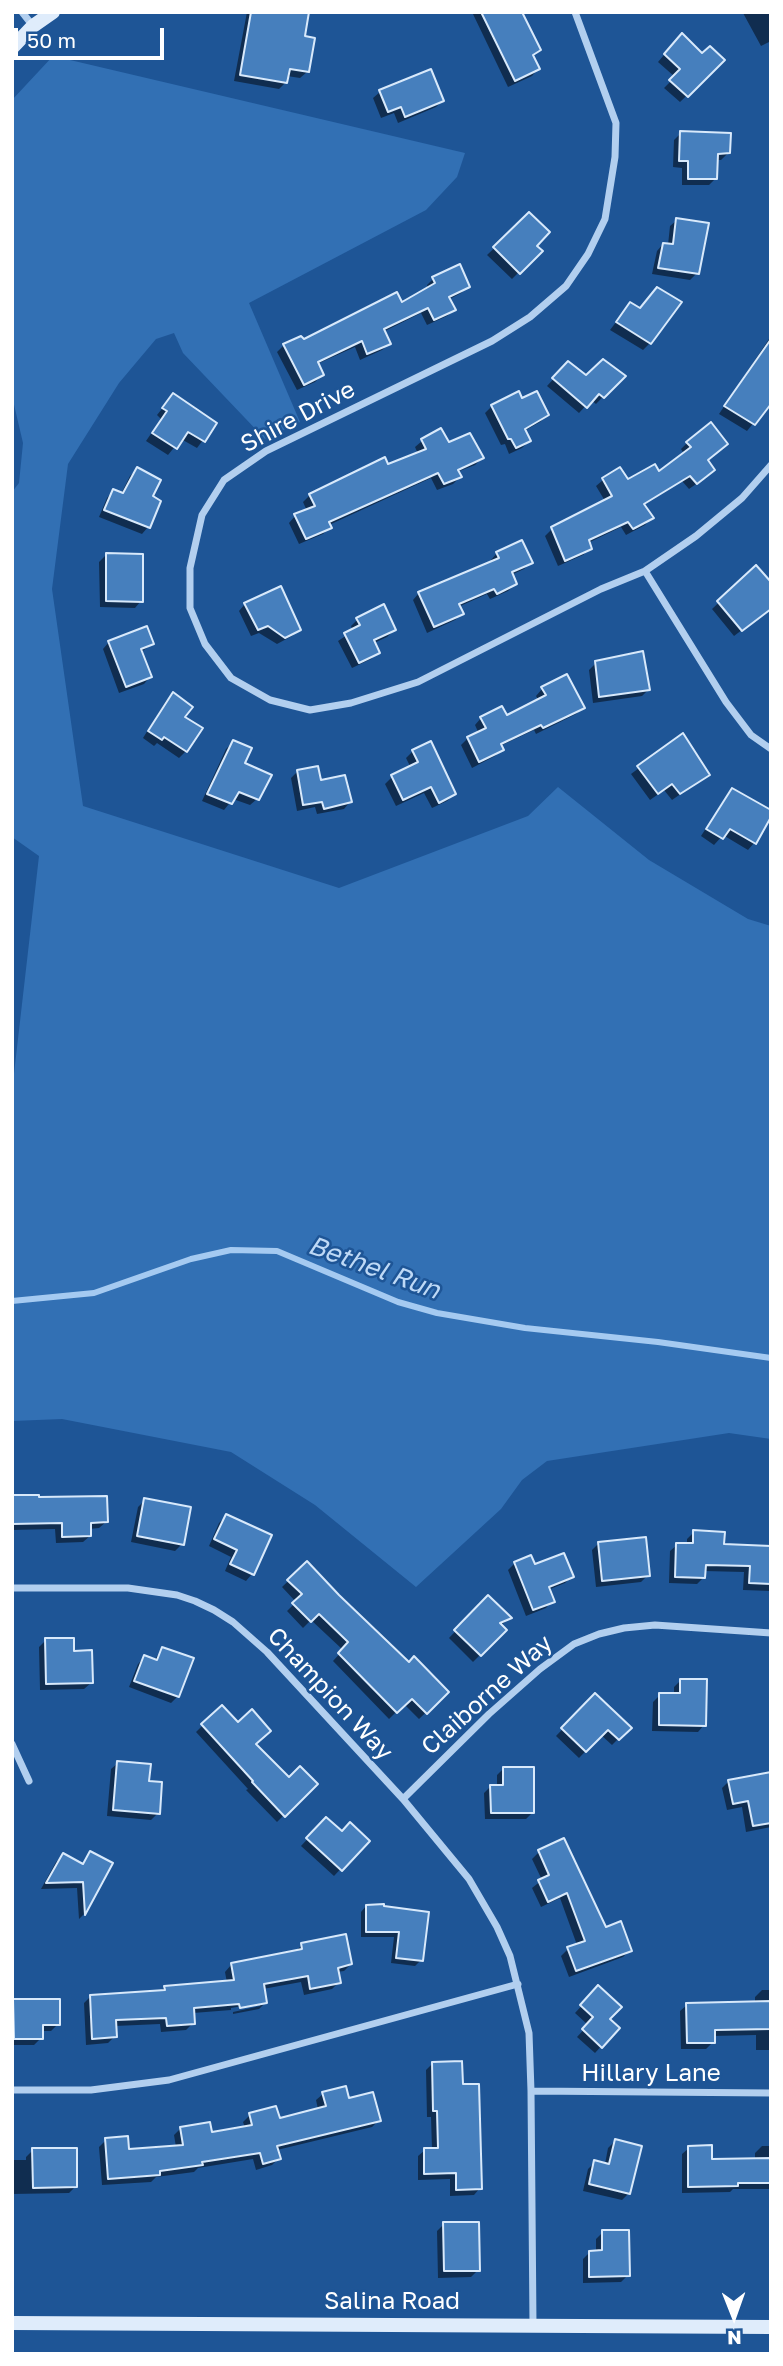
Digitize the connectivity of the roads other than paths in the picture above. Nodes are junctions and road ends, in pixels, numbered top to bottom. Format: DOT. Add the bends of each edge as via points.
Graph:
graph roads {
  1 [pos="22,12"];
  2 [pos="53,12"];
  3 [pos="587,12"];
  4 [pos="576,15"];
  5 [pos="33,26"];
  6 [pos="12,48"];
  7 [pos="771,465"];
  8 [pos="645,571"];
  9 [pos="771,749"];
  10 [pos="12,1588"];
  11 [pos="771,1633"];
  12 [pos="12,1745"];
  13 [pos="29,1781"];
  14 [pos="403,1798"];
  15 [pos="518,1984"];
  16 [pos="12,2090"];
  17 [pos="531,2091"];
  18 [pos="771,2093"];
  19 [pos="12,2323"];
  20 [pos="533,2325"];
  21 [pos="771,2327"];
  1 -- 5 [label="street"];
  2 -- 5 [label="street"];
  3 -- 4 [label="street"];
  4 -- 8 [label="street, Shire Drive" via="616,123 605,219 588,254 566,286 492,341 266,451 224,480 202,515 190,568 190,608 205,644 231,678 270,700 310,710 351,703 418,682"];
  5 -- 6 [label="street"];
  7 -- 8 [label="street, Shire Drive" via="742,498"];
  8 -- 9 [label="street" via="726,702 751,735"];
  10 -- 14 [label="street, Champion Way" via="128,1588 177,1595 214,1610 267,1652"];
  11 -- 14 [label="street, Claiborne Way" via="655,1625 598,1634 574,1644 489,1714"];
  12 -- 13 [label="street"];
  14 -- 15 [label="street, Champion Way" via="484,1903"];
  15 -- 16 [label="street" via="169,2080 91,2090"];
  15 -- 17 [label="street, Champion Way" via="529,2033"];
  17 -- 18 [label="street, Hillary Lane"];
  17 -- 20 [label="street, Champion Way"];
  19 -- 20 [label="street, Salina Road"];
  20 -- 21 [label="street, Salina Road"];
}
